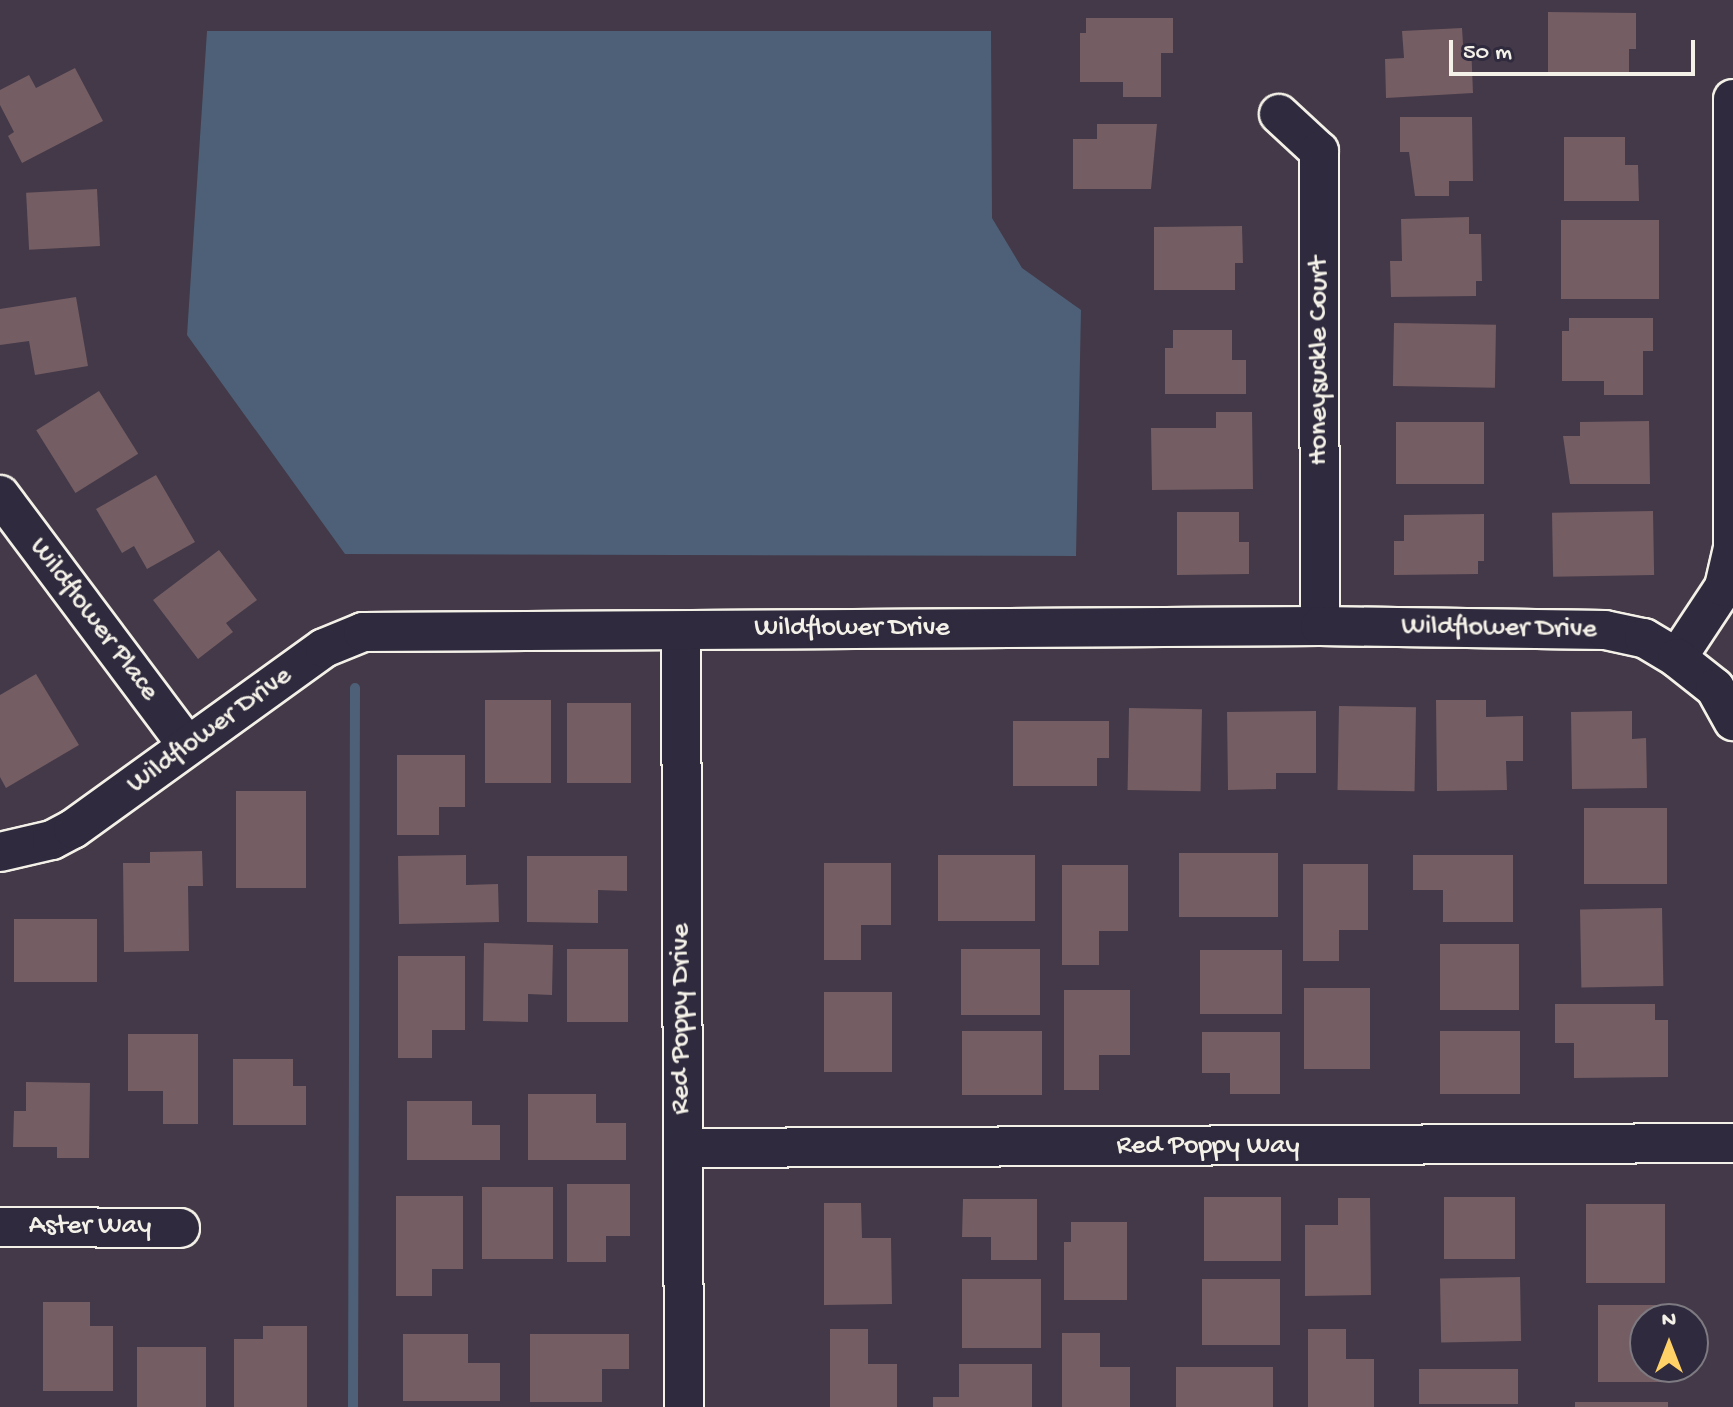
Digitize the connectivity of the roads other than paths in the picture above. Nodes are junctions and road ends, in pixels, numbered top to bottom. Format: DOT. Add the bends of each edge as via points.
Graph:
graph roads {
  1 [pos="1733,99"];
  2 [pos="1279,114"];
  3 [pos="0,495"];
  4 [pos="1320,626"];
  5 [pos="681,631"];
  6 [pos="1677,658"];
  7 [pos="1733,721"];
  8 [pos="187,745"];
  9 [pos="0,852"];
  10 [pos="1733,1143"];
  11 [pos="683,1148"];
  12 [pos="0,1227"];
  13 [pos="180,1228"];
  14 [pos="684,1407"];
  1 -- 6 [label="street" via="1733,548 1724,587"];
  2 -- 4 [label="street, Honeysuckle Court" via="1319,151"];
  3 -- 8 [label="street, Wildflower Place"];
  4 -- 5 [label="street, Wildflower Drive"];
  4 -- 6 [label="street, Wildflower Drive" via="1605,630 1644,638"];
  5 -- 8 [label="street, Wildflower Drive" via="363,632 324,648"];
  5 -- 11 [label="street, Red Poppy Drive"];
  6 -- 7 [label="street, Wildflower Drive" via="1715,688"];
  8 -- 9 [label="street, Wildflower Drive" via="73,829 52,840"];
  10 -- 11 [label="street, Red Poppy Way"];
  11 -- 14 [label="street, Red Poppy Drive"];
  12 -- 13 [label="street, Aster Way"];
}
